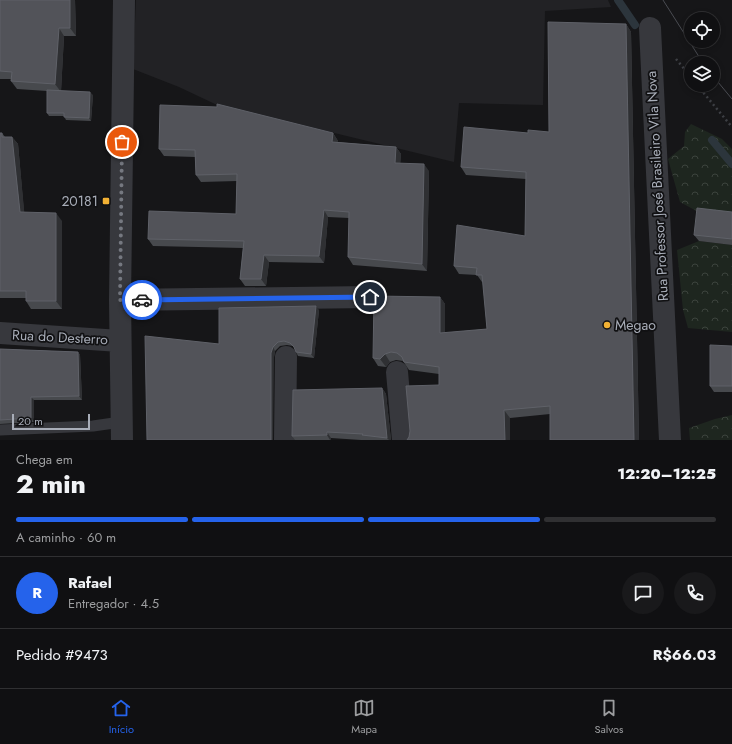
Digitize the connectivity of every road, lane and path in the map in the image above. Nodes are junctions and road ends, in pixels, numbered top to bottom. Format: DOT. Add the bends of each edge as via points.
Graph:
graph roads {
  1 [pos="124,0"];
  2 [pos="650,28"];
  3 [pos="703,92"];
  4 [pos="732,127"];
  5 [pos="370,297"];
  6 [pos="120,300"];
  7 [pos="0,333"];
  8 [pos="120,341"];
  9 [pos="286,357"];
  10 [pos="397,372"];
  11 [pos="0,430"];
  12 [pos="122,431"];
  13 [pos="285,440"];
  14 [pos="403,440"];
  15 [pos="670,440"];
  1 -- 6 [label="street"];
  2 -- 15 [label="street, Rua Professor José Brasileiro Vila Nova"];
  3 -- 4 [label="path"];
  5 -- 6 [label="street"];
  6 -- 8 [label="street"];
  7 -- 8 [label="street, Rua do Desterro"];
  8 -- 12 [label="street"];
  9 -- 13 [label="street"];
  10 -- 14 [label="street"];
  11 -- 12 [label="lane" via="93,426"];
}
